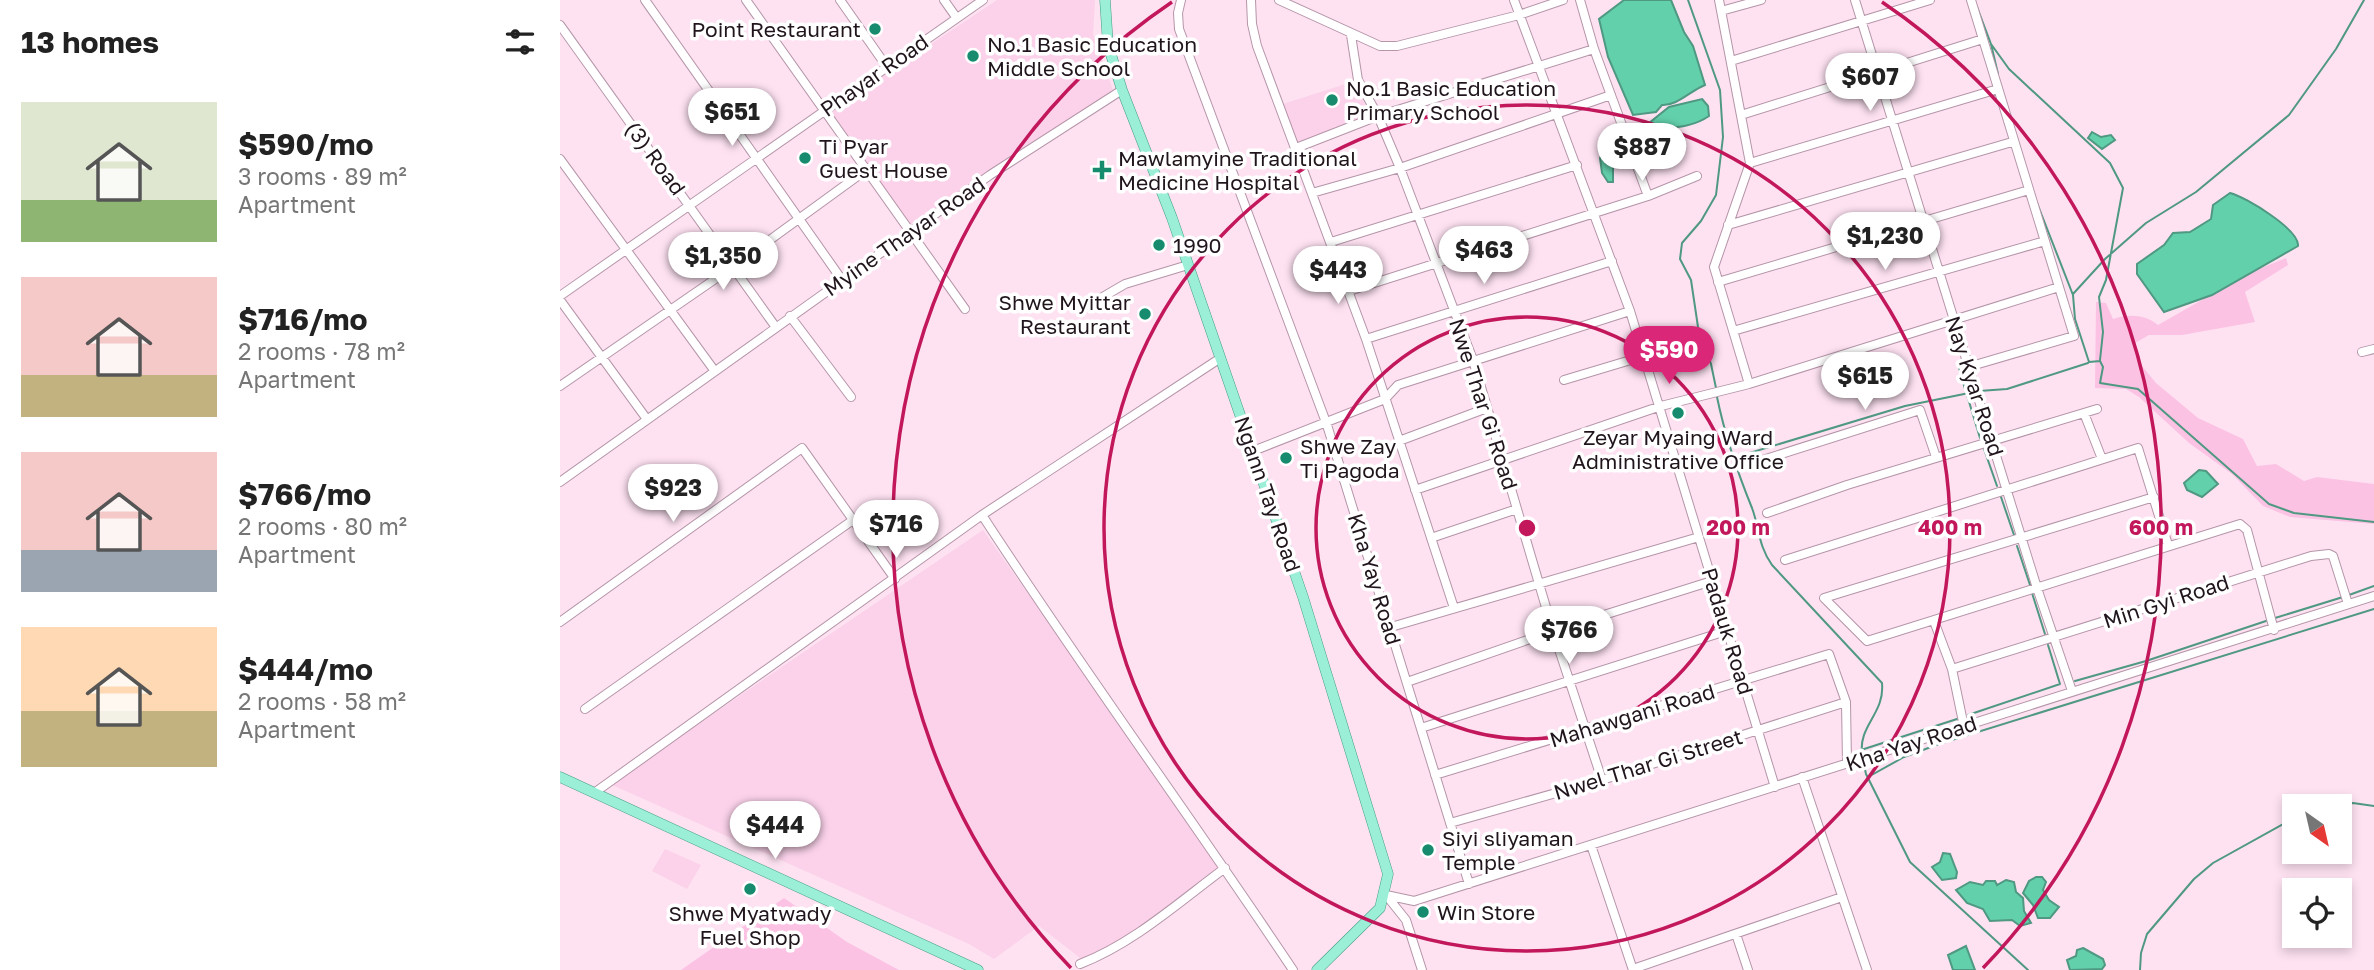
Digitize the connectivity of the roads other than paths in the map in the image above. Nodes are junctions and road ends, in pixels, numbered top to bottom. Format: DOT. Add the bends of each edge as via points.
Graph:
graph roads {
  1 [pos="646,0"];
  2 [pos="746,0"];
  3 [pos="840,0"];
  4 [pos="944,0"];
  5 [pos="983,0"];
  6 [pos="1105,0"];
  7 [pos="1181,0"];
  8 [pos="1251,0"];
  9 [pos="1279,0"];
  10 [pos="1514,0"];
  11 [pos="1563,0"];
  12 [pos="1580,0"];
  13 [pos="1719,0"];
  14 [pos="1761,0"];
  15 [pos="1856,0"];
  16 [pos="1930,0"];
  17 [pos="1970,0"];
  18 [pos="1721,11"];
  19 [pos="1519,15"];
  20 [pos="956,17"];
  21 [pos="1862,21"];
  22 [pos="560,25"];
  23 [pos="1351,35"];
  24 [pos="1983,40"];
  25 [pos="1594,49"];
  26 [pos="1731,61"];
  27 [pos="887,67"];
  28 [pos="1540,67"];
  29 [pos="1878,72"];
  30 [pos="1998,89"];
  31 [pos="1122,90"];
  32 [pos="1611,95"];
  33 [pos="825,109"];
  34 [pos="1741,115"];
  35 [pos="1378,116"];
  36 [pos="1558,116"];
  37 [pos="1892,121"];
  38 [pos="2012,142"];
  39 [pos="1296,148"];
  40 [pos="756,157"];
  41 [pos="560,159"];
  42 [pos="1750,163"];
  43 [pos="1577,165"];
  44 [pos="1400,168"];
  45 [pos="866,170"];
  46 [pos="1908,172"];
  47 [pos="1697,176"];
  48 [pos="2029,190"];
  49 [pos="1312,193"];
  50 [pos="1648,196"];
  51 [pos="688,204"];
  52 [pos="1595,213"];
  53 [pos="1417,214"];
  54 [pos="800,218"];
  55 [pos="1923,222"];
  56 [pos="1728,225"];
  57 [pos="911,234"];
  58 [pos="2045,241"];
  59 [pos="1331,242"];
  60 [pos="625,250"];
  61 [pos="1612,261"];
  62 [pos="1435,262"];
  63 [pos="1188,265"];
  64 [pos="734,266"];
  65 [pos="1939,272"];
  66 [pos="842,280"];
  67 [pos="1718,282"];
  68 [pos="2059,287"];
  69 [pos="1349,291"];
  70 [pos="560,298"];
  71 [pos="1101,298"];
  72 [pos="965,309"];
  73 [pos="1454,311"];
  74 [pos="1630,311"];
  75 [pos="670,312"];
  76 [pos="790,316"];
  77 [pos="1953,319"];
  78 [pos="775,326"];
  79 [pos="1733,331"];
  80 [pos="1366,339"];
  81 [pos="2374,349"];
  82 [pos="2362,352"];
  83 [pos="601,356"];
  84 [pos="1644,356"];
  85 [pos="1219,359"];
  86 [pos="1473,360"];
  87 [pos="1968,367"];
  88 [pos="714,369"];
  89 [pos="1564,380"];
  90 [pos="1749,384"];
  91 [pos="560,386"];
  92 [pos="851,397"];
  93 [pos="1385,399"];
  94 [pos="1661,406"];
  95 [pos="1487,408"];
  96 [pos="2097,409"];
  97 [pos="2084,413"];
  98 [pos="646,418"];
  99 [pos="1326,425"];
  100 [pos="1991,440"];
  101 [pos="1399,441"];
  102 [pos="1254,451"];
  103 [pos="1936,457"];
  104 [pos="1502,459"];
  105 [pos="2102,460"];
  106 [pos="1750,464"];
  107 [pos="560,482"];
  108 [pos="2008,489"];
  109 [pos="1415,490"];
  110 [pos="2154,497"];
  111 [pos="1517,509"];
  112 [pos="1767,513"];
  113 [pos="982,516"];
  114 [pos="853,520"];
  115 [pos="1699,537"];
  116 [pos="1431,538"];
  117 [pos="2022,538"];
  118 [pos="2168,545"];
  119 [pos="1785,560"];
  120 [pos="2258,571"];
  121 [pos="895,579"];
  122 [pos="1712,581"];
  123 [pos="1539,583"];
  124 [pos="2037,588"];
  125 [pos="2374,596"];
  126 [pos="2348,604"];
  127 [pos="1454,608"];
  128 [pos="1934,621"];
  129 [pos="560,622"];
  130 [pos="1391,627"];
  131 [pos="2274,630"];
  132 [pos="1553,631"];
  133 [pos="1726,631"];
  134 [pos="2054,637"];
  135 [pos="1952,670"];
  136 [pos="1570,681"];
  137 [pos="1744,681"];
  138 [pos="1407,682"];
  139 [pos="2072,691"];
  140 [pos="1846,702"];
  141 [pos="584,709"];
  142 [pos="1421,728"];
  143 [pos="1587,728"];
  144 [pos="1959,728"];
  145 [pos="1758,730"];
  146 [pos="1850,762"];
  147 [pos="1435,775"];
  148 [pos="560,777"];
  149 [pos="1802,777"];
  150 [pos="1602,780"];
  151 [pos="1775,787"];
  152 [pos="594,793"];
  153 [pos="1450,823"];
  154 [pos="1591,845"];
  155 [pos="1225,867"];
  156 [pos="1469,884"];
  157 [pos="1386,895"];
  158 [pos="1842,897"];
  159 [pos="1736,934"];
  160 [pos="1080,964"];
  161 [pos="978,970"];
  162 [pos="1293,970"];
  163 [pos="1317,970"];
  164 [pos="1422,970"];
  165 [pos="1633,970"];
  166 [pos="1748,970"];
  167 [pos="1867,970"];
  1 -- 40 [label="street"];
  2 -- 33 [label="street"];
  3 -- 27 [label="street"];
  4 -- 20 [label="street"];
  5 -- 20 [label="street, Phayar Road"];
  6 -- 31 [label="main road, Ngann Tay Road" via="1108,45"];
  7 -- 99 [label="street, Kha Yay Road" via="1179,29"];
  8 -- 39 [label="street" via="1258,46"];
  9 -- 23 [label="street"];
  10 -- 19 [label="street, Padauk Road"];
  11 -- 19 [label="street"];
  12 -- 25 [label="street"];
  13 -- 18 [label="street"];
  14 -- 18 [label="street"];
  15 -- 21 [label="street, Nay Kyar Road"];
  16 -- 21 [label="street"];
  17 -- 24 [label="street"];
  18 -- 26 [label="street"];
  19 -- 23 [label="street" via="1398,46 1380,46"];
  19 -- 28 [label="street, Padauk Road"];
  20 -- 27 [label="street, Phayar Road"];
  21 -- 26 [label="street"];
  21 -- 29 [label="street, Nay Kyar Road"];
  22 -- 51 [label="street, (3) Road"];
  23 -- 35 [label="street, Nwe Thar Gi Road" via="1358,80"];
  24 -- 29 [label="street"];
  24 -- 30 [label="street"];
  25 -- 28 [label="street"];
  25 -- 32 [label="street"];
  26 -- 34 [label="street"];
  27 -- 33 [label="street, Phayar Road"];
  28 -- 35 [label="street"];
  28 -- 36 [label="street, Padauk Road"];
  29 -- 34 [label="street"];
  29 -- 37 [label="street, Nay Kyar Road"];
  30 -- 37 [label="street"];
  30 -- 38 [label="street"];
  31 -- 57 [label="street, Myine Thayar Road" via="990,175"];
  31 -- 63 [label="main road, Ngann Tay Road"];
  32 -- 36 [label="street"];
  32 -- 50 [label="street"];
  33 -- 40 [label="street, Phayar Road"];
  33 -- 45 [label="street"];
  34 -- 42 [label="street"];
  35 -- 39 [label="street"];
  35 -- 44 [label="street, Nwe Thar Gi Road"];
  36 -- 43 [label="street, Padauk Road"];
  36 -- 44 [label="street"];
  37 -- 42 [label="street"];
  37 -- 46 [label="street, Nay Kyar Road"];
  38 -- 46 [label="street"];
  38 -- 48 [label="street"];
  39 -- 49 [label="street"];
  40 -- 51 [label="street, Phayar Road"];
  40 -- 54 [label="street"];
  41 -- 60 [label="street"];
  42 -- 56 [label="street"];
  43 -- 52 [label="street, Padauk Road"];
  43 -- 53 [label="street"];
  44 -- 49 [label="street"];
  44 -- 53 [label="street, Nwe Thar Gi Road"];
  45 -- 54 [label="street"];
  45 -- 57 [label="street"];
  46 -- 55 [label="street, Nay Kyar Road"];
  46 -- 56 [label="street"];
  47 -- 50 [label="street"];
  48 -- 55 [label="street"];
  48 -- 58 [label="street"];
  49 -- 59 [label="street"];
  50 -- 52 [label="street"];
  51 -- 60 [label="street, Phayar Road"];
  51 -- 64 [label="street, (3) Road"];
  52 -- 61 [label="street, Padauk Road"];
  52 -- 62 [label="street"];
  53 -- 59 [label="street"];
  53 -- 62 [label="street, Nwe Thar Gi Road"];
  54 -- 64 [label="street"];
  54 -- 66 [label="street"];
  55 -- 65 [label="street, Nay Kyar Road"];
  55 -- 67 [label="street"];
  56 -- 67 [label="street" via="1714,267"];
  57 -- 66 [label="street, Myine Thayar Road"];
  57 -- 72 [label="street"];
  58 -- 65 [label="street"];
  58 -- 68 [label="street"];
  59 -- 69 [label="street"];
  60 -- 70 [label="street, Phayar Road"];
  60 -- 75 [label="street"];
  61 -- 73 [label="street"];
  61 -- 74 [label="street, Padauk Road"];
  62 -- 69 [label="street"];
  62 -- 73 [label="street, Nwe Thar Gi Road"];
  63 -- 71 [label="street" via="1125,284"];
  63 -- 85 [label="main road, Ngann Tay Road"];
  64 -- 75 [label="street"];
  64 -- 78 [label="street, (3) Road"];
  65 -- 77 [label="street, Nay Kyar Road"];
  65 -- 79 [label="street"];
  66 -- 76 [label="street, Myine Thayar Road"];
  67 -- 79 [label="street"];
  68 -- 77 [label="street"];
  68 -- 87 [label="street" via="2074,337"];
  69 -- 80 [label="street"];
  70 -- 83 [label="street"];
  73 -- 80 [label="street"];
  73 -- 86 [label="street, Nwe Thar Gi Road"];
  74 -- 84 [label="street, Padauk Road"];
  74 -- 86 [label="street"];
  75 -- 83 [label="street"];
  75 -- 88 [label="street"];
  76 -- 78 [label="street, Myine Thayar Road"];
  76 -- 92 [label="street"];
  77 -- 87 [label="street, Nay Kyar Road"];
  77 -- 90 [label="street"];
  78 -- 88 [label="street, Myine Thayar Road"];
  79 -- 90 [label="street"];
  80 -- 93 [label="street"];
  81 -- 82 [label="street"];
  83 -- 91 [label="street"];
  83 -- 98 [label="street"];
  84 -- 89 [label="street"];
  84 -- 94 [label="street, Padauk Road"];
  85 -- 102 [label="main road, Ngann Tay Road"];
  85 -- 113 [label="street"];
  86 -- 93 [label="street" via="1398,385"];
  86 -- 95 [label="street, Nwe Thar Gi Road"];
  87 -- 100 [label="street, Nay Kyar Road"];
  88 -- 98 [label="street, Myine Thayar Road"];
  90 -- 94 [label="street"];
  93 -- 99 [label="street"];
  93 -- 101 [label="street"];
  94 -- 104 [label="street"];
  94 -- 115 [label="street, Padauk Road"];
  95 -- 101 [label="street"];
  95 -- 104 [label="street, Nwe Thar Gi Road"];
  96 -- 97 [label="street"];
  97 -- 100 [label="street"];
  97 -- 105 [label="street"];
  98 -- 107 [label="street, Myine Thayar Road"];
  99 -- 102 [label="street"];
  99 -- 130 [label="street, Kha Yay Road"];
  100 -- 103 [label="street"];
  100 -- 108 [label="street, Nay Kyar Road"];
  101 -- 109 [label="street"];
  102 -- 157 [label="main road, Ngann Tay Road" via="1388,874"];
  103 -- 106 [label="street" via="1920,410"];
  103 -- 112 [label="street"];
  104 -- 109 [label="street"];
  104 -- 111 [label="street, Nwe Thar Gi Road"];
  105 -- 108 [label="street"];
  105 -- 110 [label="street" via="2138,448"];
  108 -- 117 [label="street, Nay Kyar Road"];
  108 -- 119 [label="street"];
  109 -- 116 [label="street"];
  110 -- 117 [label="street"];
  110 -- 118 [label="street"];
  111 -- 116 [label="street"];
  111 -- 123 [label="street, Nwe Thar Gi Road"];
  113 -- 121 [label="street"];
  113 -- 155 [label="street" via="1066,645"];
  114 -- 121 [label="street"];
  114 -- 129 [label="street" via="802,448"];
  114 -- 141 [label="street"];
  115 -- 122 [label="street, Padauk Road"];
  115 -- 123 [label="street"];
  116 -- 127 [label="street"];
  117 -- 124 [label="street, Nay Kyar Road"];
  117 -- 128 [label="street" via="1824,598 1867,641"];
  118 -- 120 [label="street" via="2240,524 2248,530"];
  118 -- 124 [label="street"];
  120 -- 126 [label="street, Min Gyi Road" via="2329,554 2338,565"];
  120 -- 131 [label="street"];
  120 -- 134 [label="street, Min Gyi Road"];
  121 -- 152 [label="street"];
  122 -- 132 [label="street"];
  122 -- 133 [label="street, Padauk Road"];
  123 -- 127 [label="street"];
  123 -- 132 [label="street, Nwe Thar Gi Road"];
  124 -- 128 [label="street"];
  124 -- 134 [label="street, Nay Kyar Road"];
  125 -- 126 [label="street, Kha Yay Road"];
  126 -- 131 [label="street, Kha Yay Road"];
  127 -- 130 [label="street"];
  128 -- 135 [label="street"];
  130 -- 138 [label="street, Kha Yay Road"];
  131 -- 139 [label="street, Kha Yay Road"];
  132 -- 136 [label="street, Nwe Thar Gi Road"];
  132 -- 138 [label="street"];
  133 -- 136 [label="street"];
  133 -- 137 [label="street, Padauk Road"];
  134 -- 135 [label="street, Min Gyi Road"];
  134 -- 139 [label="street, Nay Kyar Road"];
  135 -- 144 [label="street" via="1963,722"];
  136 -- 142 [label="street"];
  136 -- 143 [label="street, Nwe Thar Gi Road"];
  137 -- 140 [label="street, Mahawgani Road" via="1829,654"];
  137 -- 143 [label="street, Mahawgani Road"];
  137 -- 145 [label="street, Padauk Road"];
  138 -- 142 [label="street, Kha Yay Road"];
  139 -- 144 [label="street, Kha Yay Road"];
  140 -- 145 [label="street, Nwel Thar Gi Street"];
  140 -- 146 [label="street"];
  142 -- 147 [label="street, Kha Yay Road"];
  143 -- 147 [label="street, Mahawgani Road"];
  143 -- 150 [label="street, Nwe Thar Gi Road"];
  144 -- 146 [label="street, Kha Yay Road"];
  145 -- 150 [label="street, Nwel Thar Gi Street"];
  145 -- 151 [label="street, Padauk Road"];
  146 -- 149 [label="street, Kha Yay Road"];
  147 -- 153 [label="street, Kha Yay Road"];
  148 -- 152 [label="main road"];
  149 -- 151 [label="street, Kha Yay Road"];
  149 -- 158 [label="street"];
  150 -- 153 [label="street, Nwel Thar Gi Street"];
  151 -- 154 [label="street, Kha Yay Road"];
  152 -- 161 [label="main road"];
  153 -- 156 [label="street, Kha Yay Road"];
  154 -- 156 [label="street, Kha Yay Road"];
  154 -- 165 [label="street"];
  155 -- 160 [label="street" via="1131,938"];
  155 -- 162 [label="street"];
  156 -- 157 [label="street, Kha Yay Road" via="1414,901"];
  157 -- 163 [label="main road" via="1372,918"];
  157 -- 164 [label="street" via="1406,920"];
  158 -- 159 [label="street"];
  158 -- 167 [label="street"];
  159 -- 165 [label="street"];
  159 -- 166 [label="street"];
}
